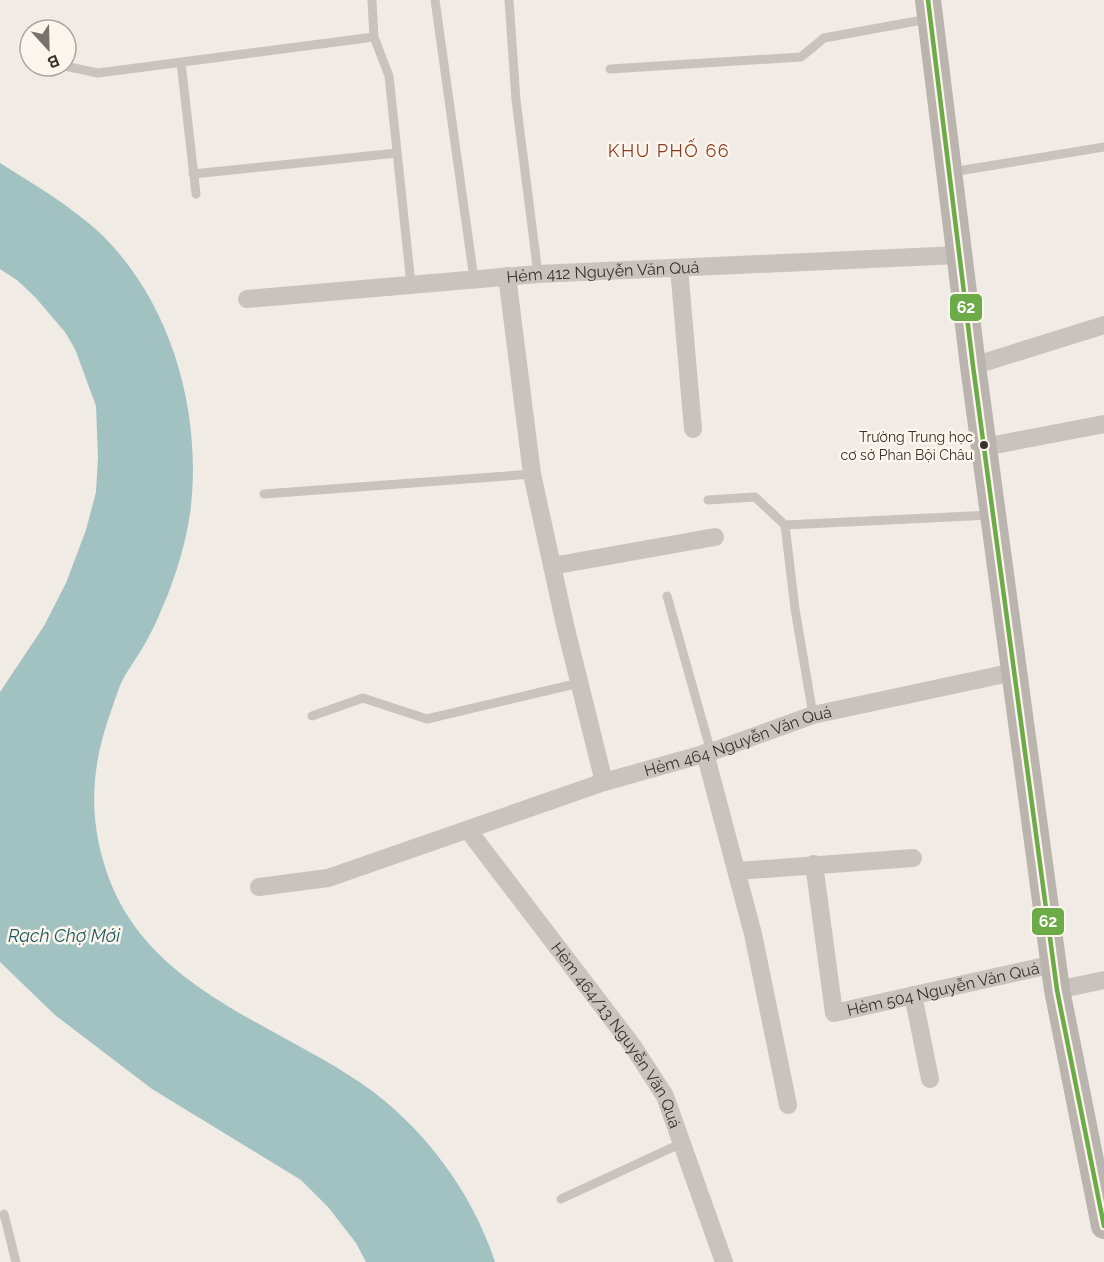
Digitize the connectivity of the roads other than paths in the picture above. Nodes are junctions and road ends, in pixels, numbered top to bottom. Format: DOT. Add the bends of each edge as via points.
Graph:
graph roads {
  1 [pos="372,0"];
  2 [pos="435,0"];
  3 [pos="509,0"];
  4 [pos="930,10"];
  5 [pos="374,37"];
  6 [pos="181,62"];
  7 [pos="78,69"];
  8 [pos="610,69"];
  9 [pos="1104,147"];
  10 [pos="398,153"];
  11 [pos="949,172"];
  12 [pos="193,174"];
  13 [pos="195,194"];
  14 [pos="959,255"];
  15 [pos="680,268"];
  16 [pos="538,274"];
  17 [pos="507,276"];
  18 [pos="474,279"];
  19 [pos="411,284"];
  20 [pos="248,299"];
  21 [pos="1104,326"];
  22 [pos="973,366"];
  23 [pos="1104,424"];
  24 [pos="693,429"];
  25 [pos="984,447"];
  26 [pos="532,474"];
  27 [pos="264,494"];
  28 [pos="708,500"];
  29 [pos="993,515"];
  30 [pos="785,525"];
  31 [pos="715,537"];
  32 [pos="552,566"];
  33 [pos="667,596"];
  34 [pos="1014,672"];
  35 [pos="579,684"];
  36 [pos="813,715"];
  37 [pos="312,716"];
  38 [pos="708,752"];
  39 [pos="604,782"];
  40 [pos="468,830"];
  41 [pos="913,858"];
  42 [pos="814,864"];
  43 [pos="736,871"];
  44 [pos="259,887"];
  45 [pos="1054,964"];
  46 [pos="1104,980"];
  47 [pos="1057,990"];
  48 [pos="913,995"];
  49 [pos="930,1079"];
  50 [pos="788,1105"];
  51 [pos="682,1143"];
  52 [pos="561,1199"];
  53 [pos="4,1214"];
  54 [pos="1104,1223"];
  55 [pos="16,1262"];
  56 [pos="724,1262"];
  1 -- 5 [label="lane"];
  2 -- 18 [label="lane"];
  3 -- 16 [label="lane" via="516,100"];
  4 -- 8 [label="lane" via="824,38 801,57"];
  4 -- 11 [label="main road"];
  5 -- 6 [label="lane"];
  5 -- 10 [label="lane" via="389,76"];
  6 -- 7 [label="lane" via="98,73"];
  6 -- 12 [label="lane"];
  9 -- 11 [label="lane"];
  10 -- 12 [label="lane"];
  10 -- 19 [label="lane"];
  11 -- 14 [label="main road"];
  12 -- 13 [label="lane"];
  14 -- 15 [label="street, Hẻm 412 Nguyễn Văn Quá"];
  14 -- 22 [label="main road"];
  15 -- 16 [label="street, Hẻm 412 Nguyễn Văn Quá"];
  15 -- 24 [label="street"];
  16 -- 17 [label="street, Hẻm 412 Nguyễn Văn Quá"];
  17 -- 18 [label="street, Hẻm 412 Nguyễn Văn Quá"];
  17 -- 26 [label="street"];
  18 -- 19 [label="street, Hẻm 412 Nguyễn Văn Quá"];
  19 -- 20 [label="street, Hẻm 412 Nguyễn Văn Quá"];
  21 -- 22 [label="street"];
  22 -- 25 [label="main road"];
  23 -- 25 [label="street"];
  25 -- 29 [label="main road"];
  26 -- 27 [label="lane"];
  26 -- 32 [label="street"];
  28 -- 30 [label="lane" via="755,497"];
  29 -- 30 [label="lane"];
  29 -- 34 [label="main road"];
  30 -- 36 [label="lane"];
  31 -- 32 [label="street"];
  32 -- 35 [label="street"];
  33 -- 38 [label="lane"];
  34 -- 36 [label="street, Hẻm 464 Nguyễn Văn Quá"];
  34 -- 45 [label="main road"];
  35 -- 37 [label="lane" via="427,719 363,698"];
  35 -- 39 [label="street"];
  36 -- 38 [label="street, Hẻm 464 Nguyễn Văn Quá"];
  38 -- 39 [label="street, Hẻm 464 Nguyễn Văn Quá"];
  38 -- 43 [label="street"];
  39 -- 40 [label="street, Hẻm 464 Nguyễn Văn Quá"];
  40 -- 44 [label="street, Hẻm 464 Nguyễn Văn Quá" via="328,878"];
  40 -- 51 [label="street, Hẻm 464/13 Nguyễn Văn Quá" via="632,1045 664,1095"];
  41 -- 42 [label="street"];
  42 -- 43 [label="street"];
  42 -- 48 [label="street, Hẻm 504 Nguyễn Văn Quá" via="834,1013"];
  43 -- 50 [label="street"];
  45 -- 47 [label="main road"];
  45 -- 48 [label="street, Hẻm 504 Nguyễn Văn Quá"];
  46 -- 47 [label="street"];
  47 -- 54 [label="main road"];
  48 -- 49 [label="street"];
  51 -- 52 [label="lane"];
  51 -- 56 [label="street, Hẻm 464/13 Nguyễn Văn Quá"];
  53 -- 55 [label="lane"];
}
